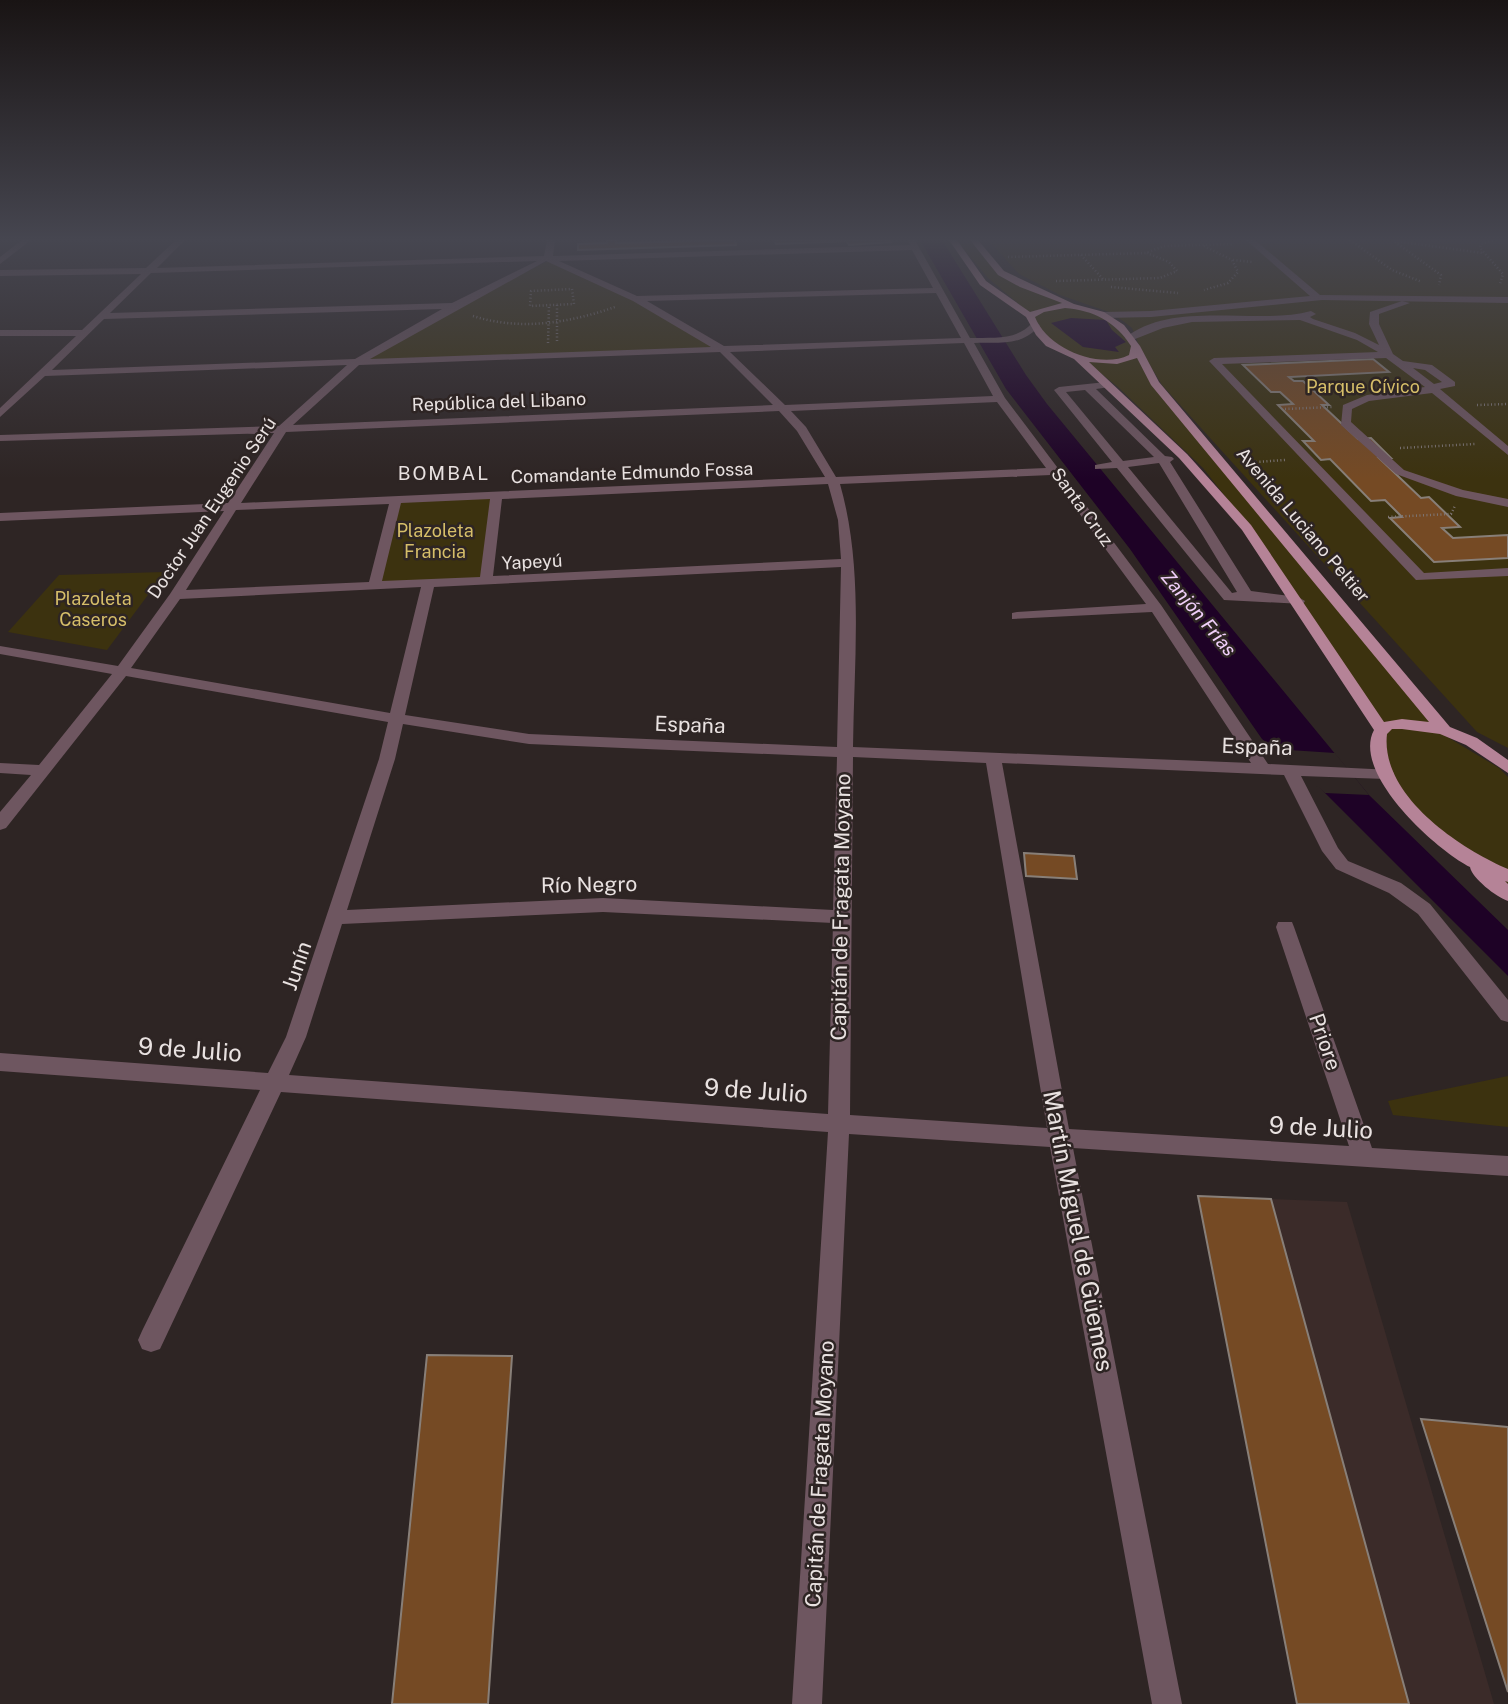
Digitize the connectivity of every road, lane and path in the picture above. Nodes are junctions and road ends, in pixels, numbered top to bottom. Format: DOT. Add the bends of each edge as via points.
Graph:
graph roads {
  1 [pos="98,320"];
  2 [pos="431,320"];
  3 [pos="488,320"];
  4 [pos="570,320"];
  5 [pos="671,320"];
  6 [pos="959,320"];
  7 [pos="1110,320"];
  8 [pos="1212,320"];
  9 [pos="1306,320"];
  10 [pos="1375,320"];
  11 [pos="548,321"];
  12 [pos="557,321"];
  13 [pos="1032,321"];
  14 [pos="0,333"];
  15 [pos="85,333"];
  16 [pos="1007,339"];
  17 [pos="972,340"];
  18 [pos="1132,342"];
  19 [pos="548,346"];
  20 [pos="557,346"];
  21 [pos="1055,348"];
  22 [pos="722,349"];
  23 [pos="1076,355"];
  24 [pos="1389,355"];
  25 [pos="355,363"];
  26 [pos="1399,363"];
  27 [pos="43,373"];
  28 [pos="1106,385"];
  29 [pos="1087,387"];
  30 [pos="1431,389"];
  31 [pos="1000,399"];
  32 [pos="1347,407"];
  33 [pos="782,408"];
  34 [pos="1261,411"];
  35 [pos="0,414"];
  36 [pos="282,429"];
  37 [pos="0,438"];
  38 [pos="1496,443"];
  39 [pos="1417,447"];
  40 [pos="1508,452"];
  41 [pos="1183,456"];
  42 [pos="1307,459"];
  43 [pos="1163,460"];
  44 [pos="1225,464"];
  45 [pos="1121,466"];
  46 [pos="1099,467"];
  47 [pos="1055,471"];
  48 [pos="833,481"];
  49 [pos="1460,493"];
  50 [pos="496,496"];
  51 [pos="396,500"];
  52 [pos="1508,503"];
  53 [pos="231,508"];
  54 [pos="0,517"];
  55 [pos="1365,519"];
  56 [pos="848,563"];
  57 [pos="1508,572"];
  58 [pos="486,582"];
  59 [pos="428,585"];
  60 [pos="374,587"];
  61 [pos="176,595"];
  62 [pos="1246,595"];
  63 [pos="1298,601"];
  64 [pos="1156,608"];
  65 [pos="1017,615"];
  66 [pos="0,650"];
  67 [pos="122,671"];
  68 [pos="398,717"];
  69 [pos="1443,728"];
  70 [pos="1381,729"];
  71 [pos="843,750"];
  72 [pos="993,757"];
  73 [pos="1506,766"];
  74 [pos="0,768"];
  75 [pos="1263,769"];
  76 [pos="43,770"];
  77 [pos="1296,770"];
  78 [pos="1387,774"];
  79 [pos="0,824"];
  80 [pos="1462,855"];
  81 [pos="1508,876"];
  82 [pos="1508,894"];
  83 [pos="841,917"];
  84 [pos="337,918"];
  85 [pos="1285,927"];
  86 [pos="1508,1014"];
  87 [pos="0,1062"];
  88 [pos="276,1083"];
  89 [pos="839,1124"];
  90 [pos="1060,1139"];
  91 [pos="1364,1157"];
  92 [pos="1508,1166"];
  93 [pos="151,1340"];
  94 [pos="807,1704"];
  95 [pos="1167,1704"];
  1 -- 15 [label="street"];
  2 -- 25 [label="street, Doctor Juan Eugenio Serú"];
  3 -- 11 [label="path"];
  4 -- 12 [label="path"];
  5 -- 22 [label="street, Capitán de Fragata Moyano"];
  6 -- 17 [label="street, Santa Cruz"];
  7 -- 18 [label="main road, Avenida Luciano Peltier"];
  8 -- 18 [label="street" via="1149,327"];
  9 -- 24 [label="street" via="1356,336"];
  10 -- 24 [label="street"];
  11 -- 12 [label="path"];
  11 -- 19 [label="path"];
  12 -- 20 [label="path"];
  13 -- 16 [label="street" via="1024,336"];
  13 -- 21 [label="main road"];
  14 -- 15 [label="street"];
  15 -- 27 [label="street"];
  16 -- 17 [label="street"];
  16 -- 21 [label="street"];
  17 -- 22 [label="street"];
  17 -- 31 [label="street, Santa Cruz"];
  18 -- 23 [label="main road" via="1134,356 1121,361"];
  18 -- 44 [label="main road, Avenida Luciano Peltier" via="1155,383"];
  21 -- 23 [label="main road"];
  22 -- 25 [label="street"];
  22 -- 33 [label="street, Capitán de Fragata Moyano"];
  23 -- 28 [label="main road"];
  24 -- 26 [label="street"];
  24 -- 34 [label="street" via="1214,361"];
  25 -- 27 [label="street"];
  25 -- 36 [label="street, Doctor Juan Eugenio Serú"];
  26 -- 30 [label="street"];
  26 -- 30 [label="street" via="1428,367 1451,383"];
  27 -- 35 [label="street"];
  28 -- 29 [label="street"];
  28 -- 41 [label="main road"];
  29 -- 43 [label="street"];
  29 -- 45 [label="street" via="1059,390"];
  30 -- 32 [label="street" via="1367,397"];
  30 -- 38 [label="street"];
  31 -- 33 [label="street, República del Libano"];
  31 -- 47 [label="street, Santa Cruz"];
  32 -- 34 [label="path"];
  32 -- 49 [label="street" via="1345,423 1399,472"];
  33 -- 36 [label="street, República del Libano"];
  33 -- 48 [label="street, Capitán de Fragata Moyano" via="811,442"];
  34 -- 42 [label="street"];
  36 -- 37 [label="street, República del Libano"];
  36 -- 53 [label="street, Doctor Juan Eugenio Serú"];
  38 -- 39 [label="path"];
  38 -- 40 [label="street"];
  41 -- 43 [label="street"];
  41 -- 63 [label="main road" via="1247,528"];
  42 -- 44 [label="path"];
  42 -- 55 [label="street"];
  43 -- 45 [label="street"];
  43 -- 62 [label="street"];
  44 -- 69 [label="main road, Avenida Luciano Peltier"];
  45 -- 46 [label="street"];
  45 -- 62 [label="street" via="1229,597"];
  47 -- 48 [label="street, Comandante Edmundo Fossa"];
  47 -- 64 [label="street, Santa Cruz"];
  48 -- 50 [label="street, Comandante Edmundo Fossa"];
  48 -- 56 [label="street, Capitán de Fragata Moyano" via="844,520"];
  49 -- 52 [label="street"];
  49 -- 55 [label="path" via="1451,514"];
  50 -- 51 [label="street, Comandante Edmundo Fossa"];
  50 -- 58 [label="street"];
  51 -- 53 [label="street, Comandante Edmundo Fossa"];
  51 -- 60 [label="street"];
  53 -- 54 [label="street, Comandante Edmundo Fossa"];
  53 -- 61 [label="street, Doctor Juan Eugenio Serú"];
  55 -- 57 [label="street" via="1421,577"];
  56 -- 58 [label="street, Yapeyú"];
  56 -- 71 [label="street, Capitán de Fragata Moyano"];
  58 -- 59 [label="street, Yapeyú"];
  59 -- 60 [label="street, Yapeyú"];
  59 -- 68 [label="street, Junín"];
  60 -- 61 [label="street, Yapeyú"];
  61 -- 67 [label="street, Doctor Juan Eugenio Serú"];
  62 -- 63 [label="street"];
  63 -- 70 [label="main road"];
  64 -- 65 [label="street"];
  64 -- 75 [label="street, Santa Cruz"];
  66 -- 67 [label="street, España"];
  67 -- 68 [label="street, España"];
  67 -- 76 [label="street, Doctor Juan Eugenio Serú"];
  68 -- 71 [label="street, España" via="498,736"];
  68 -- 84 [label="street, Junín"];
  69 -- 70 [label="main road" via="1418,723"];
  69 -- 73 [label="main road"];
  70 -- 78 [label="main road" via="1377,751"];
  71 -- 72 [label="street, España"];
  71 -- 83 [label="street, Capitán de Fragata Moyano"];
  72 -- 75 [label="street, España"];
  72 -- 90 [label="street, Martín Miguel de Güemes"];
  74 -- 76 [label="street"];
  75 -- 77 [label="street, España"];
  76 -- 79 [label="street, Doctor Juan Eugenio Serú"];
  77 -- 78 [label="street, España"];
  77 -- 86 [label="street" via="1331,851 1342,865 1395,888 1424,909"];
  78 -- 80 [label="main road" via="1407,804"];
  80 -- 81 [label="main road"];
  80 -- 82 [label="main road"];
  83 -- 84 [label="street, Río Negro" via="603,905"];
  83 -- 89 [label="street, Capitán de Fragata Moyano"];
  84 -- 88 [label="street, Junín"];
  85 -- 91 [label="street, Priore"];
  87 -- 88 [label="street, 9 de Julio"];
  88 -- 89 [label="street, 9 de Julio"];
  88 -- 93 [label="street, Junín"];
  89 -- 90 [label="street, 9 de Julio"];
  89 -- 94 [label="street, Capitán de Fragata Moyano"];
  90 -- 91 [label="street, 9 de Julio"];
  90 -- 95 [label="street, Martín Miguel de Güemes"];
  91 -- 92 [label="street, 9 de Julio"];
}
